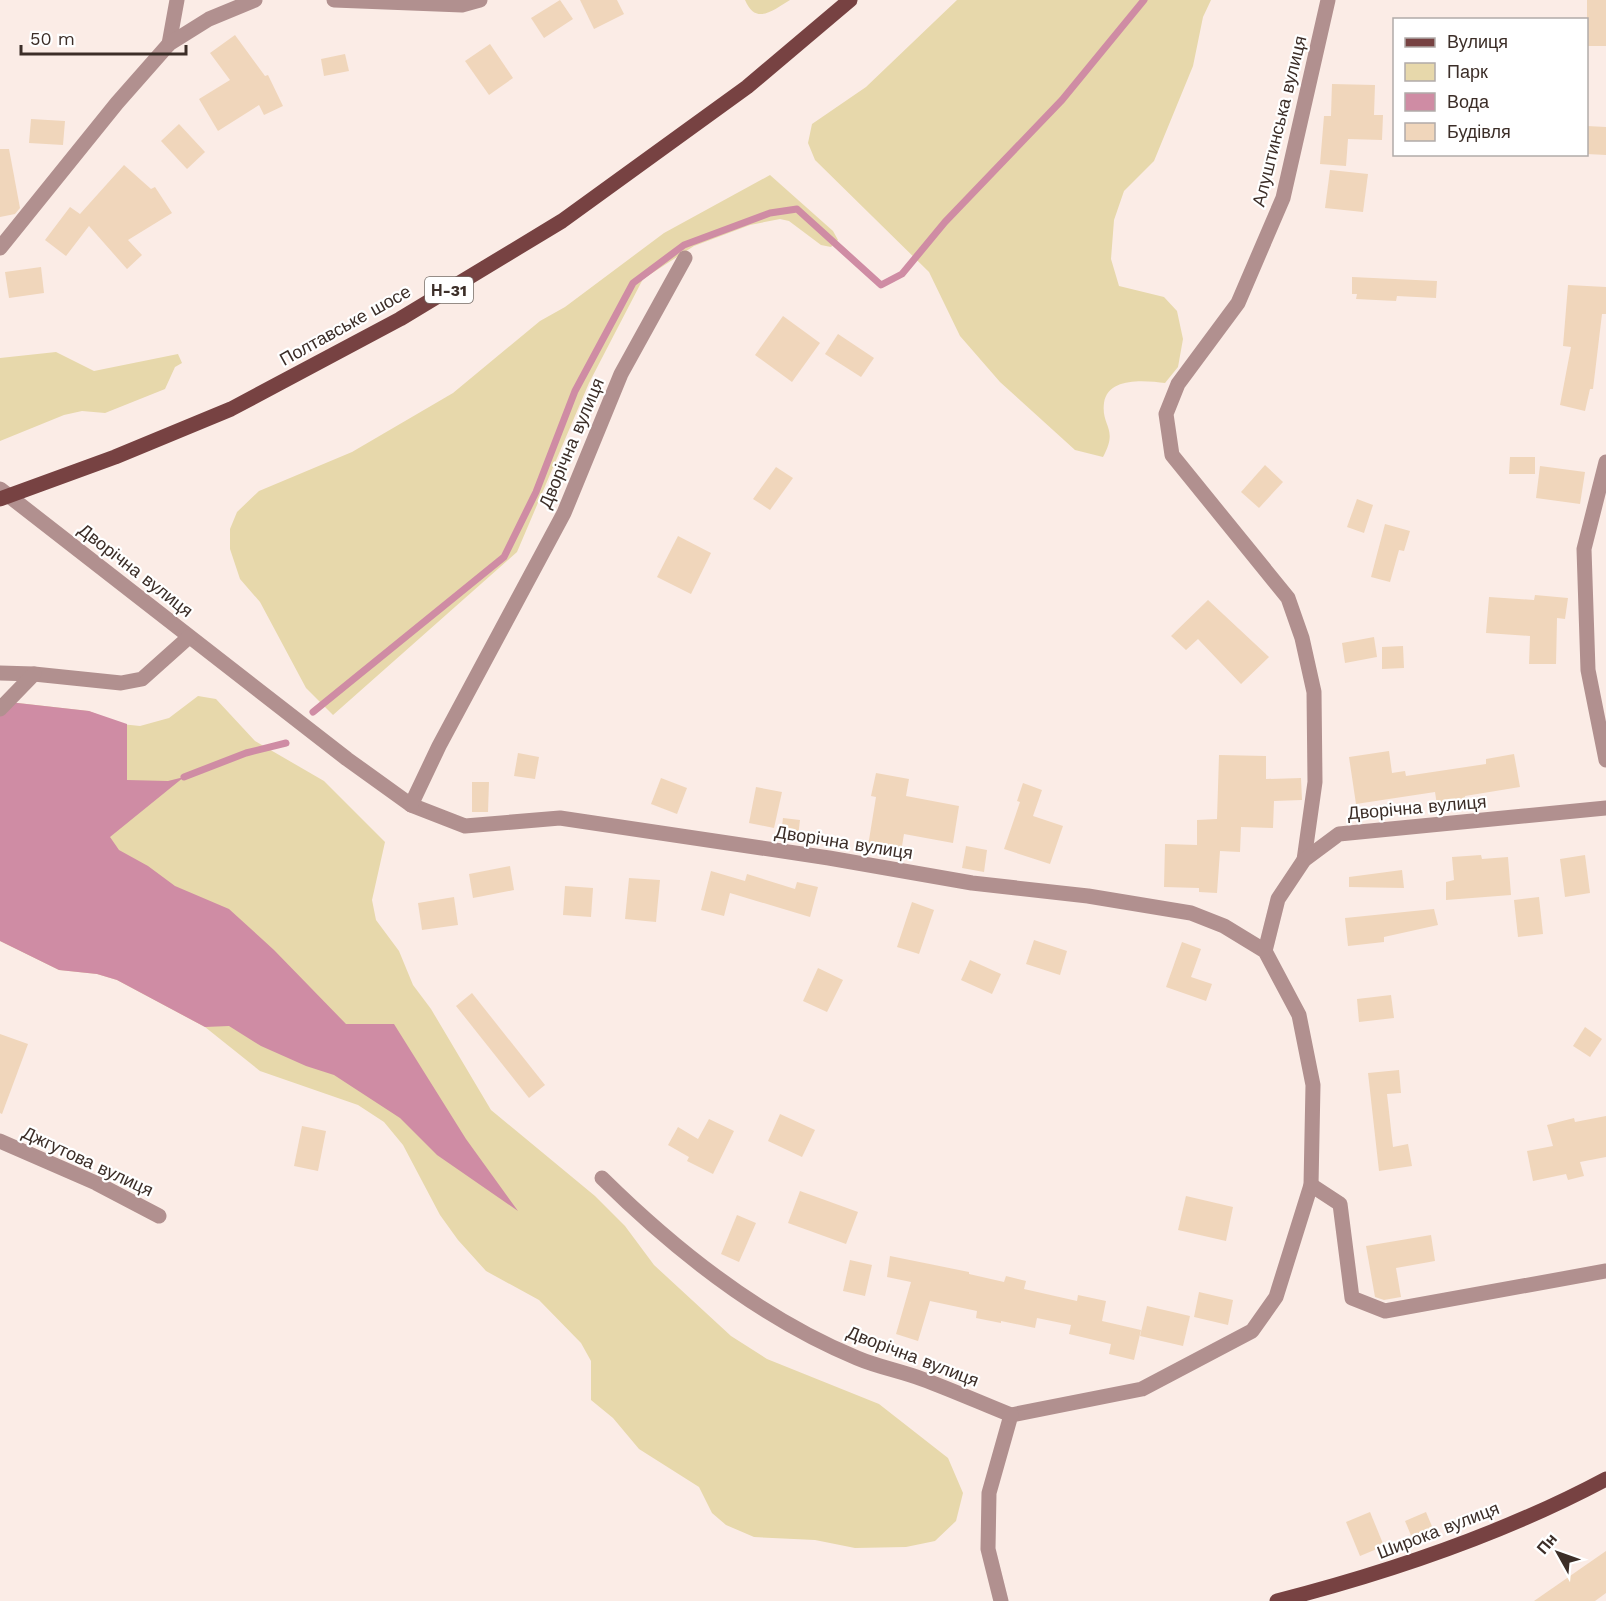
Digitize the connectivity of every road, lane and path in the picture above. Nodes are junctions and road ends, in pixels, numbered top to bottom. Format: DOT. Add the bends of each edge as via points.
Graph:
graph roads {
  1 [pos="177,0"];
  2 [pos="334,0"];
  3 [pos="480,0"];
  4 [pos="850,0"];
  5 [pos="1328,0"];
  6 [pos="245,1"];
  7 [pos="169,44"];
  8 [pos="0,248"];
  9 [pos="685,258"];
  10 [pos="1606,462"];
  11 [pos="3,495"];
  12 [pos="189,637"];
  13 [pos="0,673"];
  14 [pos="34,674"];
  15 [pos="0,709"];
  16 [pos="1606,760"];
  17 [pos="411,805"];
  18 [pos="1606,808"];
  19 [pos="1304,860"];
  20 [pos="1265,951"];
  21 [pos="0,1141"];
  22 [pos="602,1179"];
  23 [pos="1311,1185"];
  24 [pos="159,1216"];
  25 [pos="1606,1271"];
  26 [pos="1011,1415"];
  27 [pos="1606,1479"];
  28 [pos="1307,1597"];
  29 [pos="1001,1601"];
  30 [pos="1277,1601"];
  1 -- 7 [label="street"];
  2 -- 3 [label="street" via="462,5"];
  4 -- 11 [label="main road, Полтавське шосе / Н-31" via="747,87 562,221 400,319 231,409 115,457"];
  5 -- 19 [label="street, Алуштинська вулиця" via="1283,198 1238,303 1178,384 1166,414 1172,455 1288,598 1302,638 1314,692 1315,782"];
  6 -- 7 [label="street"];
  7 -- 8 [label="street"];
  9 -- 17 [label="street, Дворічна вулиця" via="621,374 564,513"];
  10 -- 16 [label="street" via="1584,549 1588,670"];
  11 -- 12 [label="street, Дворічна вулиця"];
  12 -- 14 [label="street" via="142,679 121,683"];
  12 -- 17 [label="street, Дворічна вулиця"];
  13 -- 14 [label="street"];
  14 -- 15 [label="street"];
  17 -- 20 [label="street, Дворічна вулиця" via="465,826 560,818 1191,913 1224,926"];
  18 -- 19 [label="street, Дворічна вулиця" via="1339,834"];
  19 -- 20 [label="street, Дворічна вулиця" via="1278,899"];
  20 -- 23 [label="street" via="1299,1015 1313,1085"];
  21 -- 24 [label="street, Джгутова вулиця"];
  22 -- 26 [label="street, Дворічна вулиця" via="688,1255 784,1321 858,1358 922,1378"];
  23 -- 25 [label="street" via="1340,1204 1352,1298 1385,1311"];
  23 -- 26 [label="street" via="1276,1298 1252,1331 1142,1389"];
  26 -- 29 [label="street" via="989,1493 988,1549"];
  27 -- 28 [label="main road, Широка вулиця" via="1509,1525"];
  28 -- 30 [label="main road, Широка вулиця"];
}
